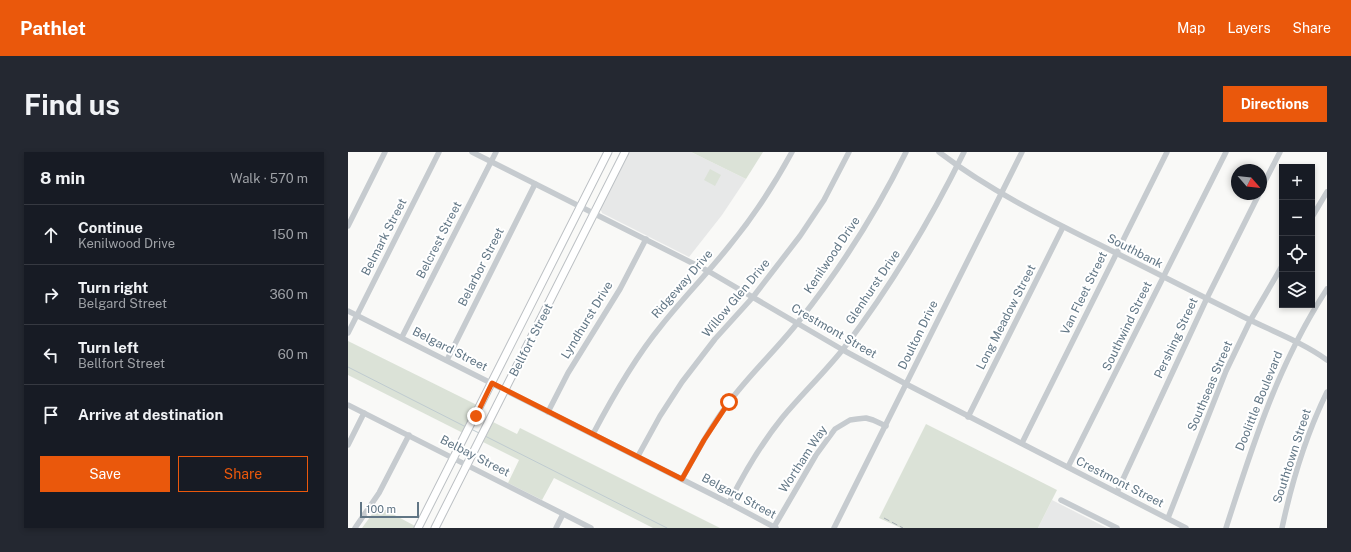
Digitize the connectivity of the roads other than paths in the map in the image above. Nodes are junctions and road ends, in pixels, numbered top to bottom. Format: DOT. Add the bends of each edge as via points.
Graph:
graph roads {
  1 [pos="385,152"];
  2 [pos="439,152"];
  3 [pos="472,152"];
  4 [pos="496,152"];
  5 [pos="608,152"];
  6 [pos="626,152"];
  7 [pos="792,152"];
  8 [pos="850,152"];
  9 [pos="906,152"];
  10 [pos="939,152"];
  11 [pos="964,152"];
  12 [pos="1022,152"];
  13 [pos="1167,152"];
  14 [pos="1226,152"];
  15 [pos="1280,152"];
  16 [pos="491,162"];
  17 [pos="957,166"];
  18 [pos="1267,177"];
  19 [pos="535,184"];
  20 [pos="1327,192"];
  21 [pos="1001,194"];
  22 [pos="1256,200"];
  23 [pos="581,207"];
  24 [pos="1315,212"];
  25 [pos="594,214"];
  26 [pos="348,226"];
  27 [pos="1063,227"];
  28 [pos="646,240"];
  29 [pos="1116,253"];
  30 [pos="708,271"];
  31 [pos="1279,271"];
  32 [pos="1164,277"];
  33 [pos="1327,289"];
  34 [pos="753,297"];
  35 [pos="1207,298"];
  36 [pos="348,311"];
  37 [pos="357,315"];
  38 [pos="1250,321"];
  39 [pos="798,322"];
  40 [pos="348,333"];
  41 [pos="402,338"];
  42 [pos="1296,342"];
  43 [pos="843,350"];
  44 [pos="447,360"];
  45 [pos="1327,360"];
  46 [pos="492,383"];
  47 [pos="906,384"];
  48 [pos="506,390"];
  49 [pos="1327,392"];
  50 [pos="348,405"];
  51 [pos="548,412"];
  52 [pos="364,413"];
  53 [pos="968,416"];
  54 [pos="886,426"];
  55 [pos="593,434"];
  56 [pos="409,435"];
  57 [pos="1022,443"];
  58 [pos="348,444"];
  59 [pos="638,456"];
  60 [pos="454,458"];
  61 [pos="467,465"];
  62 [pos="1068,467"];
  63 [pos="682,479"];
  64 [pos="1117,492"];
  65 [pos="1061,500"];
  66 [pos="729,503"];
  67 [pos="563,514"];
  68 [pos="1168,518"];
  69 [pos="419,526"];
  70 [pos="775,527"];
  71 [pos="355,528"];
  72 [pos="427,528"];
  73 [pos="435,528"];
  74 [pos="556,528"];
  75 [pos="591,528"];
  76 [pos="834,528"];
  77 [pos="1117,528"];
  78 [pos="1186,528"];
  79 [pos="1226,528"];
  80 [pos="1282,528"];
  1 -- 26 [label="street"];
  2 -- 37 [label="street, Belmark Street"];
  3 -- 16 [label="street, Crestmont Street"];
  4 -- 16 [label="street, Belcrest Street"];
  5 -- 23 [label="main road, Bellfort Street"];
  6 -- 25 [label="main road, Bellfort Street"];
  7 -- 30 [label="street, Ridgeway Drive" via="755,213"];
  8 -- 34 [label="street, Willow Glen Drive" via="824,200 800,236"];
  9 -- 39 [label="street, Kenilwood Drive" via="867,225"];
  10 -- 17 [label="street, Southbank"];
  11 -- 17 [label="street, Glenhurst Drive"];
  12 -- 21 [label="street, Doulton Drive"];
  13 -- 29 [label="street, Van Fleet Street"];
  14 -- 32 [label="street, Southwind Street"];
  15 -- 18 [label="street"];
  16 -- 19 [label="street, Crestmont Street"];
  16 -- 41 [label="street, Belcrest Street"];
  17 -- 21 [label="street, Southbank"];
  17 -- 43 [label="street, Glenhurst Drive" via="911,251"];
  19 -- 23 [label="street, Crestmont Street"];
  19 -- 44 [label="street, Belarbor Street"];
  20 -- 24 [label="street"];
  21 -- 27 [label="street, Southbank"];
  21 -- 47 [label="street, Doulton Drive"];
  22 -- 35 [label="street, Pershing Street"];
  23 -- 25 [label="street, Crestmont Street"];
  23 -- 46 [label="main road, Bellfort Street"];
  25 -- 28 [label="street, Crestmont Street"];
  25 -- 48 [label="main road, Bellfort Street"];
  27 -- 29 [label="street, Southbank"];
  27 -- 53 [label="street, Long Meadow Street"];
  28 -- 30 [label="street, Crestmont Street"];
  28 -- 51 [label="street, Lyndhurst Drive"];
  29 -- 32 [label="street, Southbank"];
  29 -- 57 [label="street, Van Fleet Street"];
  30 -- 34 [label="street, Crestmont Street"];
  30 -- 55 [label="street, Ridgeway Drive" via="675,308 638,358 619,386"];
  31 -- 38 [label="street, Southseas Street"];
  32 -- 35 [label="street, Southbank"];
  32 -- 62 [label="street, Southwind Street"];
  33 -- 42 [label="street, Doolittle Boulevard"];
  34 -- 39 [label="street, Crestmont Street"];
  34 -- 59 [label="street, Willow Glen Drive" via="715,339 682,382"];
  35 -- 38 [label="street, Southbank"];
  35 -- 64 [label="street, Pershing Street"];
  36 -- 37 [label="street, Belgard Street"];
  37 -- 40 [label="street, Belmark Street"];
  37 -- 41 [label="street, Belgard Street"];
  38 -- 42 [label="street, Southbank"];
  38 -- 68 [label="street, Southseas Street" via="1226,371"];
  39 -- 43 [label="street, Crestmont Street"];
  39 -- 63 [label="street, Kenilwood Drive" via="729,402"];
  41 -- 44 [label="street, Belgard Street"];
  42 -- 45 [label="street, Southbank"];
  42 -- 79 [label="street, Doolittle Boulevard" via="1261,421"];
  43 -- 47 [label="street, Crestmont Street"];
  43 -- 66 [label="street, Glenhurst Drive" via="771,433 750,464"];
  44 -- 46 [label="street, Belgard Street"];
  46 -- 48 [label="street, Belgard Street"];
  46 -- 60 [label="main road, Bellfort Street"];
  47 -- 53 [label="street, Crestmont Street"];
  47 -- 54 [label="street, Doulton Drive"];
  48 -- 51 [label="street, Belgard Street"];
  48 -- 61 [label="main road, Bellfort Street"];
  49 -- 80 [label="street, Southtown Street" via="1298,464"];
  50 -- 52 [label="street, Belbay Street"];
  51 -- 55 [label="street, Belgard Street"];
  52 -- 56 [label="street, Belbay Street"];
  52 -- 58 [label="street"];
  53 -- 57 [label="street, Crestmont Street"];
  54 -- 70 [label="street, Wortham Way" via="866,418 850,420 834,429 816,455"];
  54 -- 76 [label="street, Doulton Drive"];
  55 -- 59 [label="street, Belgard Street"];
  56 -- 60 [label="street, Belbay Street"];
  56 -- 71 [label="street" via="379,493"];
  57 -- 62 [label="street, Crestmont Street"];
  59 -- 63 [label="street, Belgard Street"];
  60 -- 61 [label="street, Belbay Street"];
  60 -- 69 [label="main road, Bellfort Street"];
  61 -- 67 [label="street, Belbay Street"];
  61 -- 73 [label="main road, Bellfort Street"];
  62 -- 64 [label="street, Crestmont Street"];
  63 -- 66 [label="street, Belgard Street"];
  64 -- 68 [label="street, Crestmont Street"];
  65 -- 77 [label="street"];
  66 -- 70 [label="street, Belgard Street"];
  67 -- 74 [label="street"];
  67 -- 75 [label="street, Belbay Street"];
  68 -- 78 [label="street, Crestmont Street"];
  69 -- 72 [label="main road"];
}
